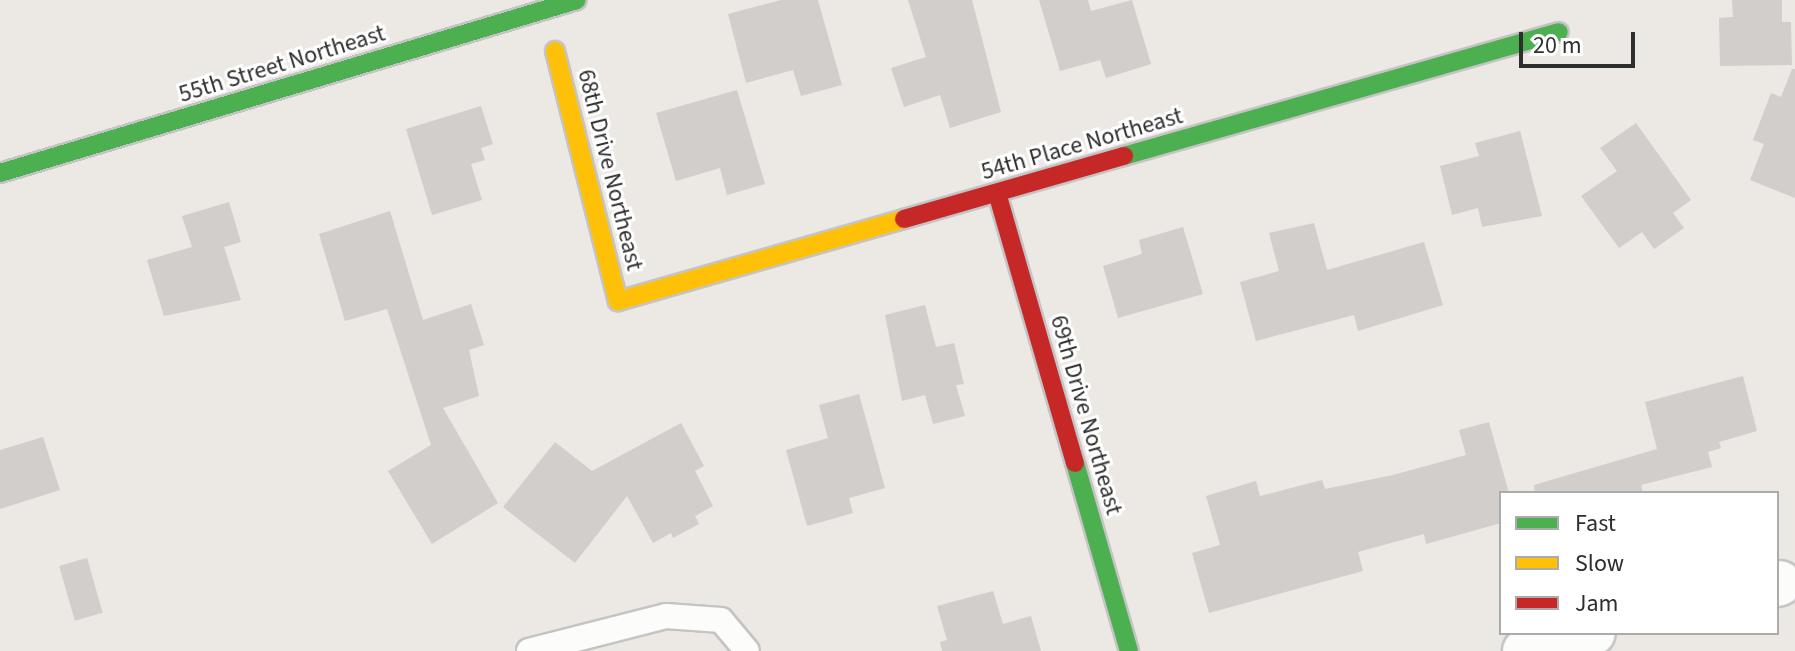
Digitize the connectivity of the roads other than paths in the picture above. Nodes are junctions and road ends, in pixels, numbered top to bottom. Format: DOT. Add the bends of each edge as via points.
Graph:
graph roads {
  1 [pos="577,0"];
  2 [pos="1559,32"];
  3 [pos="555,51"];
  4 [pos="0,173"];
  5 [pos="997,193"];
  6 [pos="618,301"];
  7 [pos="1585,635"];
  8 [pos="529,651"];
  9 [pos="747,651"];
  10 [pos="1129,651"];
  11 [pos="1525,651"];
  1 -- 4 [label="street, 55th Street Northeast"];
  2 -- 5 [label="street, 54th Place Northeast"];
  3 -- 6 [label="street, 68th Drive Northeast"];
  5 -- 6 [label="street, 54th Place Northeast"];
  5 -- 10 [label="street, 69th Drive Northeast"];
  7 -- 11 [label="street"];
  8 -- 9 [label="lane" via="666,616 721,620"];
}
